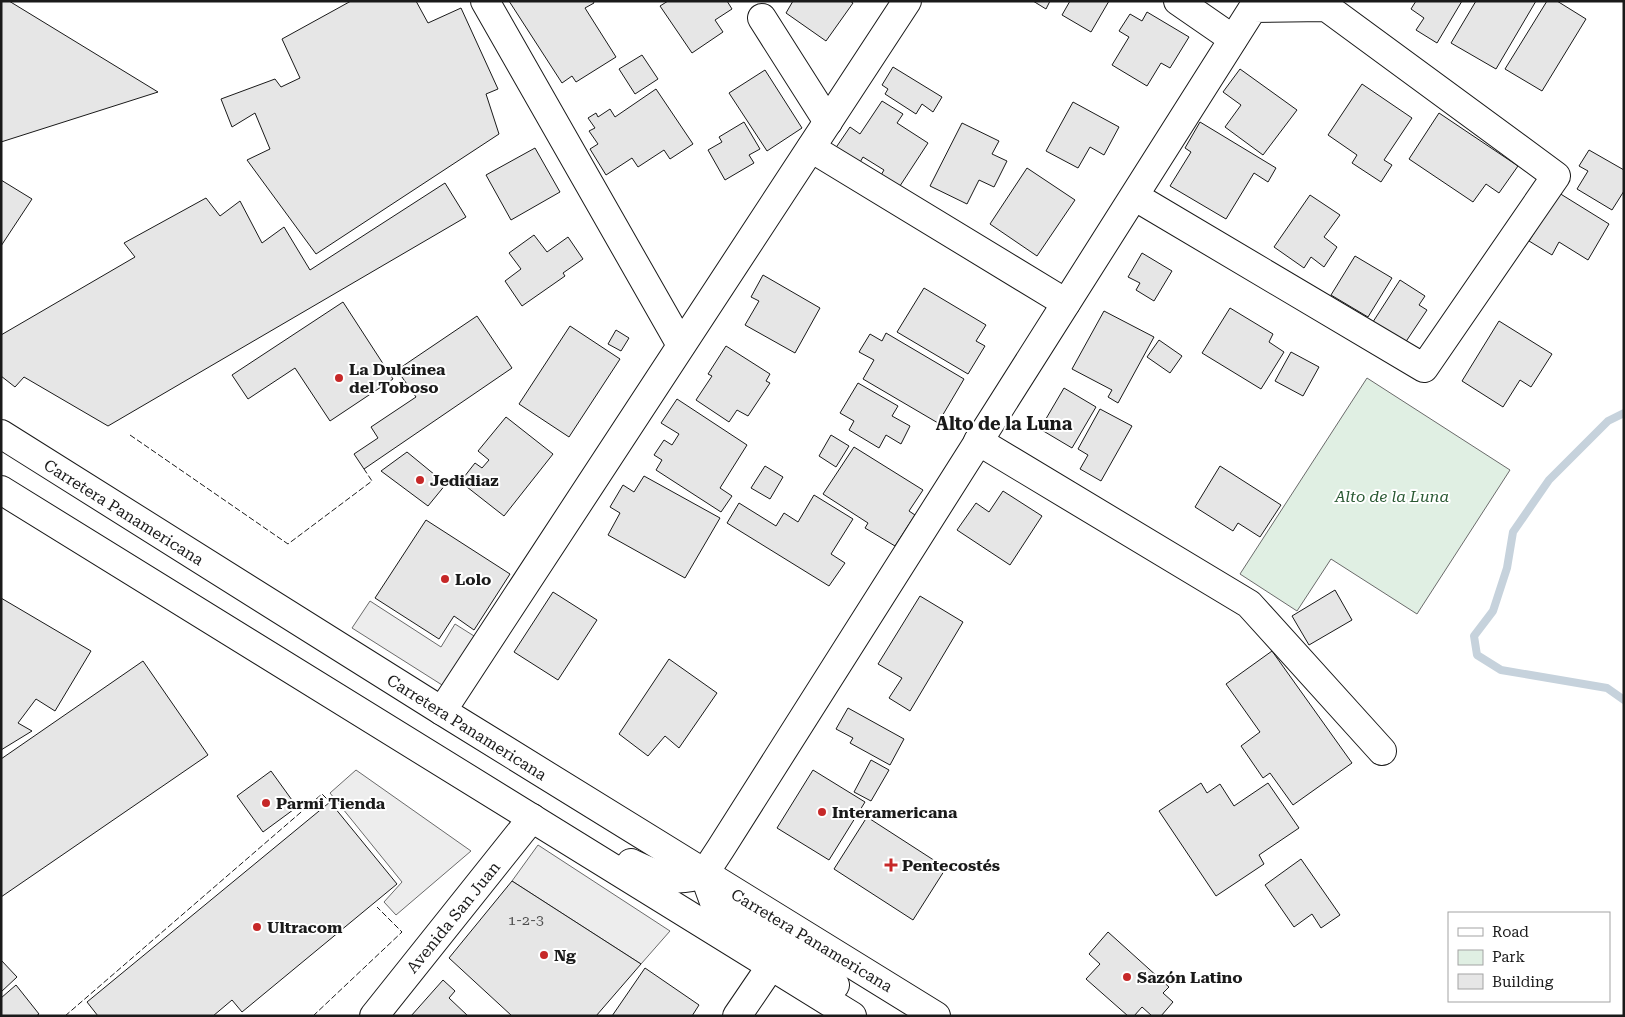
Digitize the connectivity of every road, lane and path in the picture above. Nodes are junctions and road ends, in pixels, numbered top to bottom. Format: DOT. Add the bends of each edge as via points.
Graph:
graph roads {
  1 [pos="484,1"];
  2 [pos="906,1"];
  3 [pos="1178,1"];
  4 [pos="762,18"];
  5 [pos="1233,39"];
  6 [pos="828,122"];
  7 [pos="811,148"];
  8 [pos="1134,196"];
  9 [pos="1066,303"];
  10 [pos="681,345"];
  11 [pos="1,434"];
  12 [pos="978,441"];
  13 [pos="1,490"];
  14 [pos="442,711"];
  15 [pos="1382,752"];
  16 [pos="532,818"];
  17 [pos="562,836"];
  18 [pos="704,874"];
  19 [pos="771,966"];
  20 [pos="374,1016"];
  21 [pos="737,1016"];
  22 [pos="852,1016"];
  23 [pos="866,1016"];
  24 [pos="936,1016"];
  1 -- 10 [label="main road"];
  2 -- 6 [label="main road"];
  3 -- 5 [label="main road"];
  4 -- 6 [label="main road"];
  5 -- 8 [label="main road"];
  5 -- 8 [label="main road" via="1253,8 1326,7 1556,176 1424,368"];
  6 -- 7 [label="main road"];
  7 -- 9 [label="main road"];
  7 -- 10 [label="main road"];
  8 -- 9 [label="main road"];
  9 -- 12 [label="main road"];
  10 -- 14 [label="main road"];
  11 -- 14 [label="main road, Carretera Panamericana"];
  12 -- 15 [label="main road" via="1249,604"];
  12 -- 18 [label="main road"];
  13 -- 16 [label="main road"];
  14 -- 18 [label="main road, Carretera Panamericana"];
  16 -- 17 [label="main road"];
  16 -- 20 [label="main road, Avenida San Juan"];
  17 -- 18 [label="main road" via="602,849 664,878 679,880"];
  17 -- 19 [label="main road"];
  18 -- 23 [label="main road" via="714,902 723,912 831,982"];
  18 -- 24 [label="main road, Carretera Panamericana"];
  19 -- 21 [label="main road"];
  19 -- 22 [label="main road"];
}
